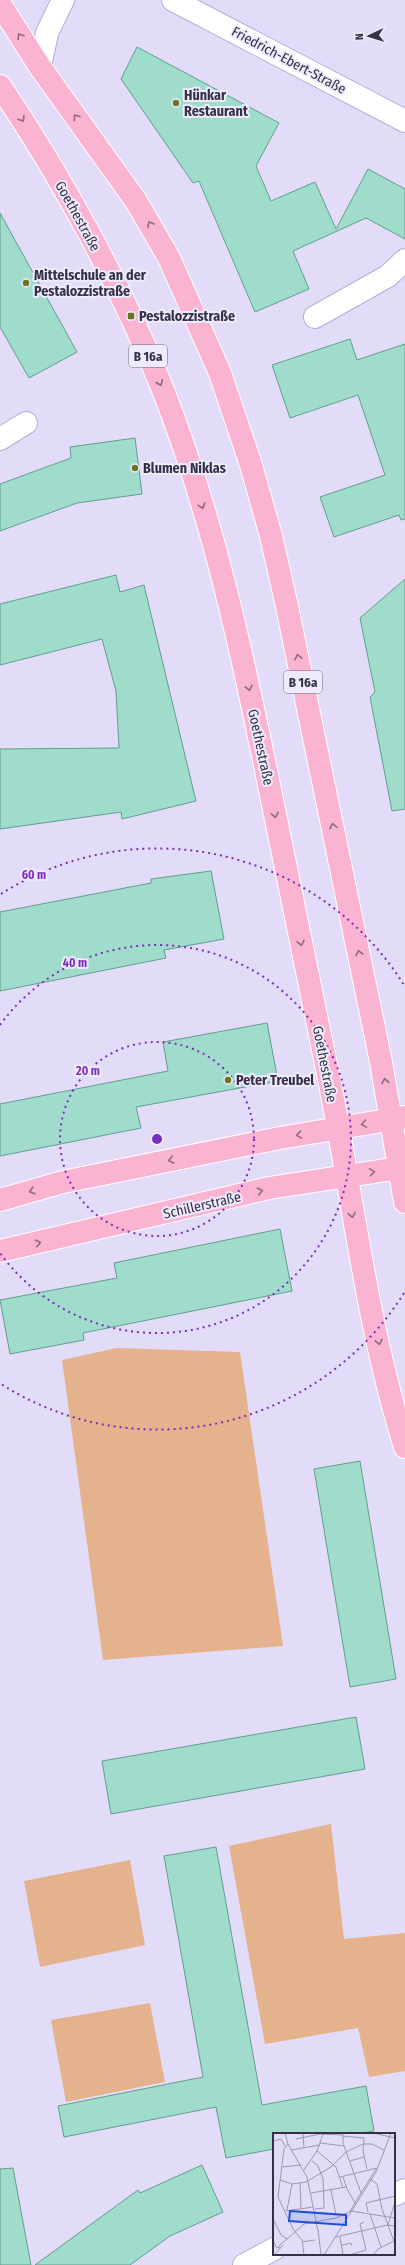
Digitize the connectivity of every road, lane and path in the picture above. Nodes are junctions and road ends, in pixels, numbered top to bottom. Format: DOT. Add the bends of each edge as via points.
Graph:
graph roads {
  1 [pos="63,0"];
  2 [pos="173,0"];
  3 [pos="0,4"];
  4 [pos="40,67"];
  5 [pos="0,86"];
  6 [pos="405,121"];
  7 [pos="405,260"];
  8 [pos="314,317"];
  9 [pos="26,423"];
  10 [pos="0,439"];
  11 [pos="398,1118"];
  12 [pos="337,1128"];
  13 [pos="402,1168"];
  14 [pos="345,1176"];
  15 [pos="0,1200"];
  16 [pos="405,1202"];
  17 [pos="0,1251"];
  18 [pos="405,1447"];
  19 [pos="405,2190"];
  20 [pos="395,2195"];
  21 [pos="273,2250"];
  22 [pos="244,2265"];
  1 -- 4 [label="street" via="47,33"];
  2 -- 6 [label="street, Friedrich-Ebert-Straße"];
  4 -- 3 [label="main road, B 16a, one-way"];
  11 -- 4 [label="main road, B 16a, one-way" via="381,1062 286,602 255,479 223,380 169,258 136,201"];
  5 -- 12 [label="main road, Goethestraße / B 16a, one-way" via="73,206 131,316 163,391 192,471 218,558 241,650 329,1076"];
  7 -- 8 [label="street" via="388,276"];
  9 -- 10 [label="street"];
  11 -- 12 [label="main road, one-way"];
  11 -- 13 [label="main road, B 16a"];
  12 -- 14 [label="main road, Goethestraße"];
  12 -- 15 [label="main road, one-way" via="63,1182"];
  14 -- 13 [label="main road, Schillerstraße, one-way"];
  13 -- 16 [label="main road"];
  17 -- 14 [label="main road, Schillerstraße, one-way" via="269,1188"];
  14 -- 18 [label="main road, Goethestraße, one-way" via="392,1405"];
  19 -- 20 [label="street"];
  21 -- 22 [label="street"];
}
